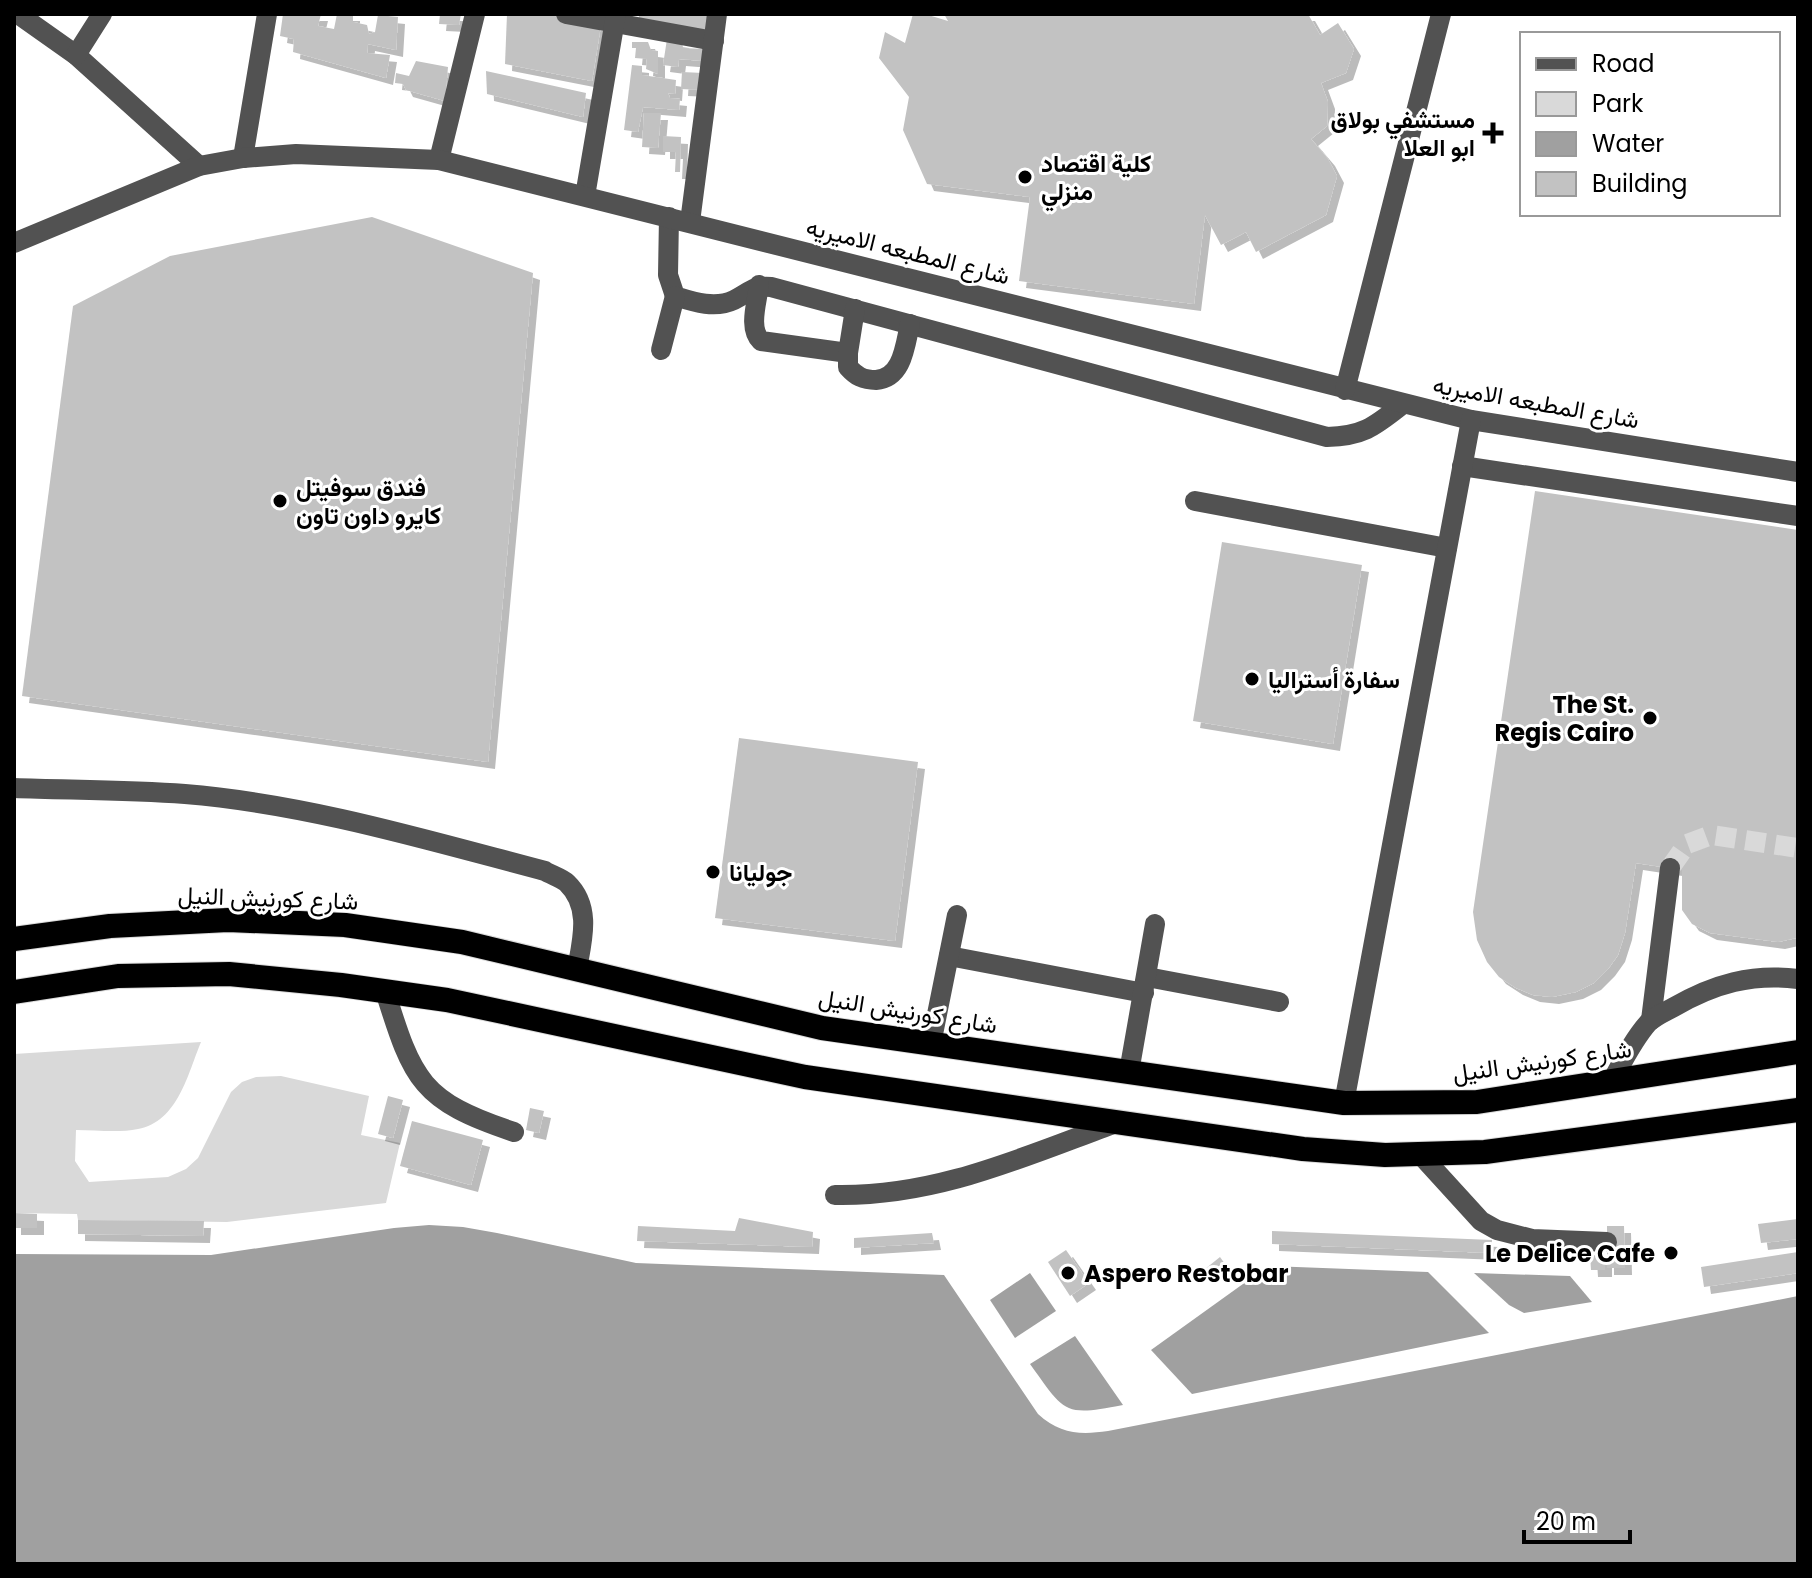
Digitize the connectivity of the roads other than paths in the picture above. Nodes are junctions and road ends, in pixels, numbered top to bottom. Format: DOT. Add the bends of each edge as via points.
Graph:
graph roads {
  1 [pos="18,14"];
  2 [pos="102,14"];
  3 [pos="267,14"];
  4 [pos="475,14"];
  5 [pos="566,14"];
  6 [pos="717,14"];
  7 [pos="1441,14"];
  8 [pos="615,18"];
  9 [pos="714,41"];
  10 [pos="76,55"];
  11 [pos="243,158"];
  12 [pos="439,160"];
  13 [pos="199,166"];
  14 [pos="585,196"];
  15 [pos="680,220"];
  16 [pos="14,243"];
  17 [pos="759,285"];
  18 [pos="675,296"];
  19 [pos="855,309"];
  20 [pos="910,324"];
  21 [pos="661,350"];
  22 [pos="848,353"];
  23 [pos="1345,390"];
  24 [pos="1403,404"];
  25 [pos="1471,420"];
  26 [pos="1462,466"];
  27 [pos="1798,472"];
  28 [pos="1195,501"];
  29 [pos="1798,516"];
  30 [pos="1447,548"];
  31 [pos="16,788"];
  32 [pos="1670,868"];
  33 [pos="957,915"];
  34 [pos="1155,924"];
  35 [pos="14,939"];
  36 [pos="949,956"];
  37 [pos="577,969"];
  38 [pos="1798,979"];
  39 [pos="1145,985"];
  40 [pos="385,991"];
  41 [pos="14,992"];
  42 [pos="1279,1002"];
  43 [pos="1651,1020"];
  44 [pos="931,1044"];
  45 [pos="1798,1052"];
  46 [pos="1129,1072"];
  47 [pos="1612,1081"];
  48 [pos="1344,1103"];
  49 [pos="1798,1110"];
  50 [pos="1116,1123"];
  51 [pos="514,1132"];
  52 [pos="1419,1153"];
  53 [pos="835,1195"];
  54 [pos="1607,1242"];
  1 -- 10 [label="street"];
  2 -- 10 [label="street"];
  3 -- 11 [label="street"];
  4 -- 12 [label="street"];
  5 -- 8 [label="street"];
  6 -- 9 [label="street"];
  7 -- 23 [label="street"];
  8 -- 9 [label="street"];
  8 -- 14 [label="street"];
  9 -- 15 [label="street"];
  10 -- 13 [label="street"];
  11 -- 12 [label="street, شارع المطبعه الاميريه" via="296,154"];
  11 -- 13 [label="street, شارع المطبعه الاميريه"];
  12 -- 14 [label="street, شارع المطبعه الاميريه"];
  13 -- 16 [label="street, شارع المطبعه الاميريه"];
  14 -- 15 [label="street, شارع المطبعه الاميريه"];
  15 -- 18 [label="street" via="668,275"];
  15 -- 23 [label="street, شارع المطبعه الاميريه"];
  17 -- 18 [label="street" via="715,304"];
  17 -- 19 [label="street"];
  17 -- 22 [label="street" via="754,328 761,341"];
  18 -- 21 [label="street"];
  19 -- 20 [label="street"];
  19 -- 22 [label="street"];
  20 -- 22 [label="street" via="899,366 881,380 856,376 848,367"];
  20 -- 24 [label="street" via="1327,437 1370,430"];
  23 -- 24 [label="street, شارع المطبعه الاميريه"];
  24 -- 25 [label="street, شارع المطبعه الاميريه"];
  25 -- 26 [label="street"];
  25 -- 27 [label="street, شارع المطبعه الاميريه"];
  26 -- 29 [label="street"];
  26 -- 30 [label="street"];
  28 -- 30 [label="street"];
  30 -- 48 [label="street"];
  31 -- 37 [label="street" via="186,794 374,826 545,871 567,883 581,905 585,928"];
  32 -- 43 [label="street"];
  33 -- 36 [label="street"];
  34 -- 39 [label="street"];
  35 -- 37 [label="highway, شارع كورنيش النيل" via="154,923 331,924 462,942"];
  36 -- 39 [label="street"];
  36 -- 44 [label="street"];
  37 -- 44 [label="highway, شارع كورنيش النيل" via="822,1028"];
  38 -- 43 [label="street" via="1734,981 1705,990"];
  39 -- 42 [label="street"];
  39 -- 46 [label="street"];
  40 -- 41 [label="highway" via="229,974 118,976"];
  40 -- 50 [label="highway" via="805,1077"];
  40 -- 51 [label="street" via="404,1051 433,1092 452,1108"];
  43 -- 47 [label="street"];
  44 -- 46 [label="highway, شارع كورنيش النيل"];
  45 -- 47 [label="highway, شارع كورنيش النيل"];
  46 -- 48 [label="highway, شارع كورنيش النيل"];
  47 -- 48 [label="highway, شارع كورنيش النيل" via="1477,1102"];
  49 -- 52 [label="highway" via="1485,1152"];
  50 -- 52 [label="highway" via="1303,1149"];
  50 -- 53 [label="street" via="929,1188"];
  52 -- 54 [label="street" via="1481,1221 1497,1230 1532,1239"];
}
